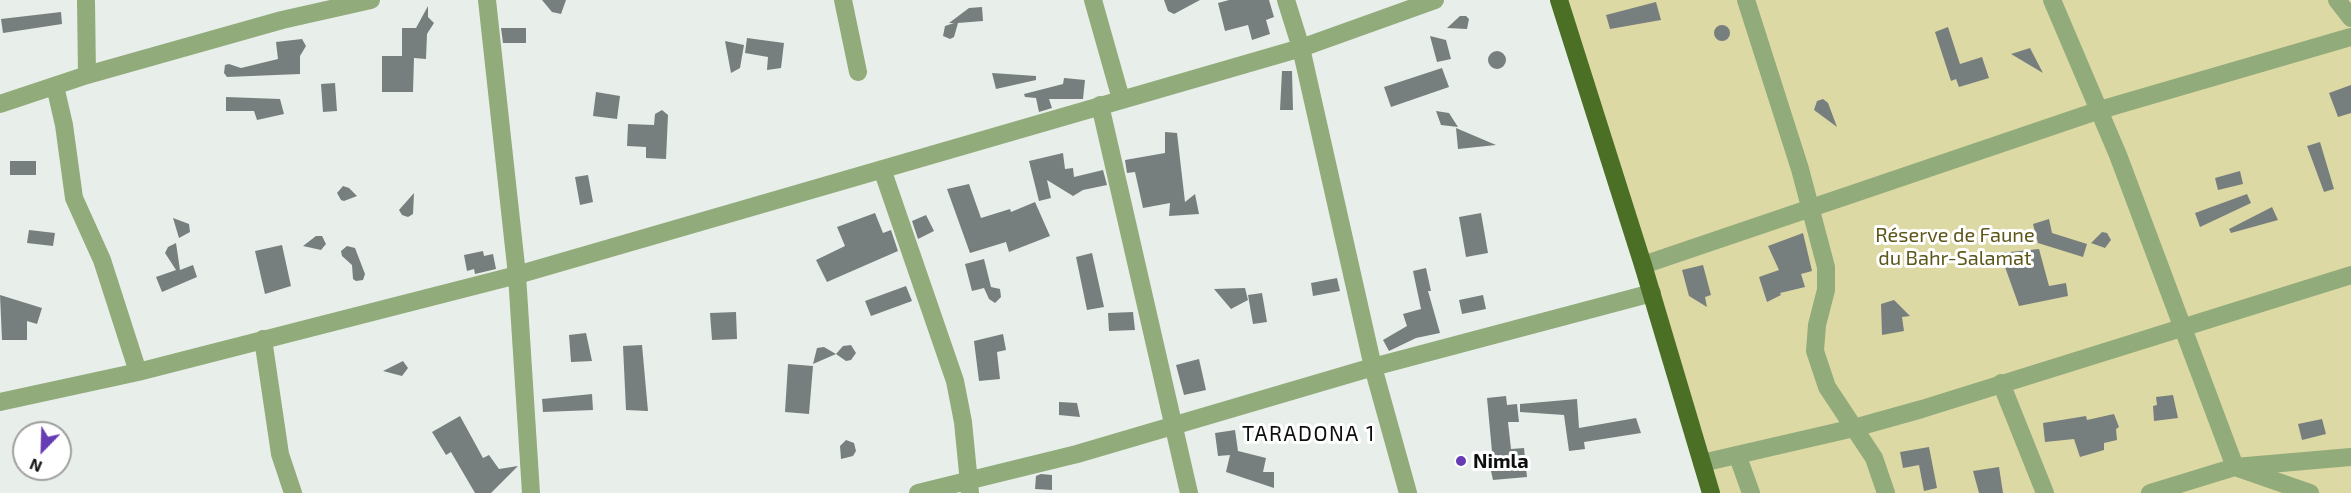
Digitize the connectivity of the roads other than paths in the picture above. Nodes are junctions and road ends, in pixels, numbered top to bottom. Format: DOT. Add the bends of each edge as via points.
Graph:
graph roads {
  1 [pos="86,0"];
  2 [pos="371,0"];
  3 [pos="487,0"];
  4 [pos="843,0"];
  5 [pos="1093,0"];
  6 [pos="1286,0"];
  7 [pos="1436,0"];
  8 [pos="1559,0"];
  9 [pos="1746,0"];
  10 [pos="2052,0"];
  11 [pos="2337,0"];
  12 [pos="2351,18"];
  13 [pos="2351,37"];
  14 [pos="1301,48"];
  15 [pos="858,72"];
  16 [pos="87,75"];
  17 [pos="55,86"];
  18 [pos="1121,99"];
  19 [pos="0,104"];
  20 [pos="1100,105"];
  21 [pos="2100,110"];
  22 [pos="882,169"];
  23 [pos="1812,208"];
  24 [pos="1643,265"];
  25 [pos="517,275"];
  26 [pos="2351,275"];
  27 [pos="1652,292"];
  28 [pos="2181,327"];
  29 [pos="263,339"];
  30 [pos="1373,367"];
  31 [pos="138,372"];
  32 [pos="2001,383"];
  33 [pos="0,402"];
  34 [pos="1175,425"];
  35 [pos="1854,428"];
  36 [pos="1738,457"];
  37 [pos="2351,458"];
  38 [pos="1702,463"];
  39 [pos="2235,467"];
  40 [pos="969,486"];
  41 [pos="293,493"];
  42 [pos="531,493"];
  43 [pos="918,493"];
  44 [pos="1189,493"];
  45 [pos="1408,493"];
  46 [pos="1711,493"];
  47 [pos="1751,493"];
  48 [pos="1886,493"];
  49 [pos="2045,493"];
  50 [pos="2150,493"];
  51 [pos="2310,493"];
  1 -- 16 [label="street"];
  2 -- 16 [label="street" via="282,20"];
  3 -- 25 [label="street"];
  4 -- 15 [label="street"];
  5 -- 18 [label="street"];
  6 -- 14 [label="street"];
  7 -- 14 [label="street"];
  8 -- 24 [label="main road"];
  9 -- 23 [label="street"];
  10 -- 21 [label="street"];
  11 -- 12 [label="street"];
  13 -- 21 [label="street"];
  14 -- 18 [label="street"];
  14 -- 30 [label="street"];
  16 -- 17 [label="street"];
  17 -- 19 [label="street"];
  17 -- 31 [label="street" via="74,198 102,260"];
  18 -- 20 [label="street"];
  20 -- 22 [label="street"];
  20 -- 34 [label="street"];
  21 -- 23 [label="street"];
  21 -- 28 [label="street"];
  22 -- 25 [label="street"];
  22 -- 40 [label="street" via="955,381"];
  23 -- 24 [label="street"];
  23 -- 35 [label="street" via="1827,276 1815,351 1827,387"];
  24 -- 27 [label="main road"];
  25 -- 29 [label="street"];
  25 -- 42 [label="street"];
  26 -- 28 [label="street"];
  27 -- 30 [label="street"];
  27 -- 38 [label="main road"];
  28 -- 32 [label="street"];
  28 -- 39 [label="street"];
  29 -- 31 [label="street"];
  29 -- 41 [label="street" via="280,454"];
  30 -- 34 [label="street"];
  30 -- 45 [label="street"];
  31 -- 33 [label="street"];
  32 -- 35 [label="street"];
  32 -- 49 [label="street"];
  34 -- 40 [label="street"];
  34 -- 44 [label="street"];
  35 -- 36 [label="street"];
  35 -- 48 [label="street" via="1874,458"];
  36 -- 38 [label="street"];
  36 -- 47 [label="street"];
  37 -- 39 [label="street"];
  38 -- 46 [label="main road"];
  39 -- 50 [label="street"];
  39 -- 51 [label="street"];
  40 -- 43 [label="street"];
}
